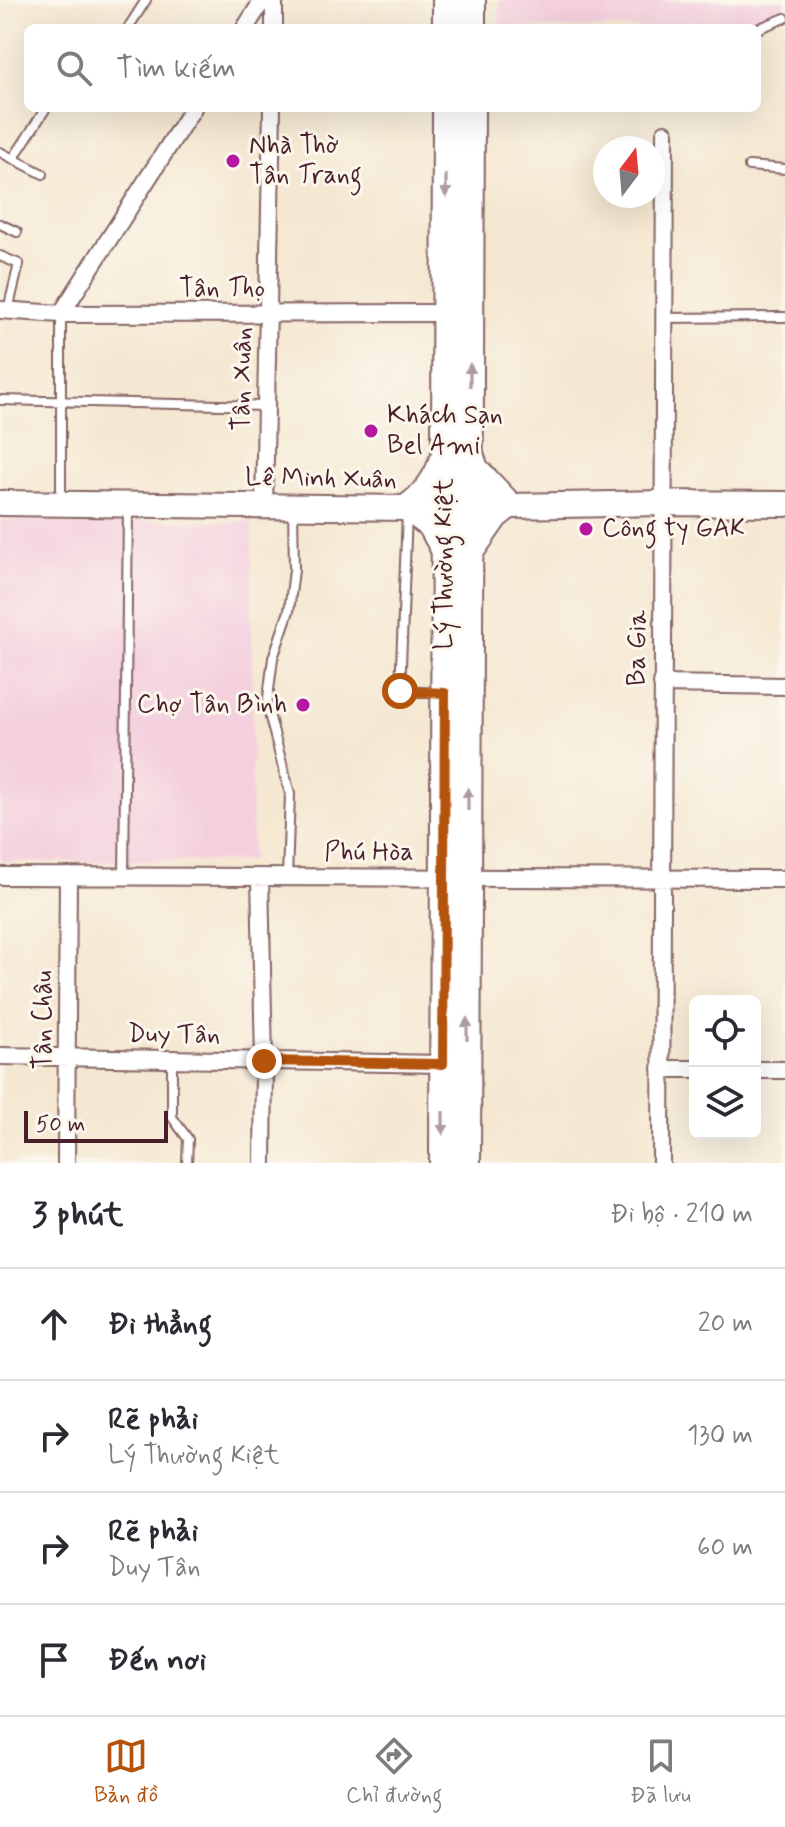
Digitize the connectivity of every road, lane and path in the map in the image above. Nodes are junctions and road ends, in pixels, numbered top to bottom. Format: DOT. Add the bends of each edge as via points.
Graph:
graph roads {
  1 [pos="146,0"];
  2 [pos="263,0"];
  3 [pos="274,0"];
  4 [pos="446,0"];
  5 [pos="472,0"];
  6 [pos="785,18"];
  7 [pos="131,24"];
  8 [pos="248,24"];
  9 [pos="274,24"];
  10 [pos="446,24"];
  11 [pos="472,24"];
  12 [pos="761,27"];
  13 [pos="43,112"];
  14 [pos="190,112"];
  15 [pos="272,112"];
  16 [pos="446,112"];
  17 [pos="471,112"];
  18 [pos="665,133"];
  19 [pos="0,152"];
  20 [pos="13,159"];
  21 [pos="749,166"];
  22 [pos="785,169"];
  23 [pos="43,174"];
  24 [pos="0,224"];
  25 [pos="17,232"];
  26 [pos="0,256"];
  27 [pos="4,310"];
  28 [pos="268,313"];
  29 [pos="445,313"];
  30 [pos="61,314"];
  31 [pos="785,317"];
  32 [pos="663,318"];
  33 [pos="0,400"];
  34 [pos="60,401"];
  35 [pos="266,406"];
  36 [pos="457,454"];
  37 [pos="0,503"];
  38 [pos="61,503"];
  39 [pos="662,503"];
  40 [pos="785,504"];
  41 [pos="128,505"];
  42 [pos="509,505"];
  43 [pos="264,507"];
  44 [pos="293,507"];
  45 [pos="457,507"];
  46 [pos="407,508"];
  47 [pos="457,552"];
  48 [pos="662,684"];
  49 [pos="785,686"];
  50 [pos="445,693"];
  51 [pos="0,876"];
  52 [pos="68,876"];
  53 [pos="124,876"];
  54 [pos="260,877"];
  55 [pos="287,877"];
  56 [pos="456,877"];
  57 [pos="662,878"];
  58 [pos="785,879"];
  59 [pos="0,1056"];
  60 [pos="68,1057"];
  61 [pos="172,1059"];
  62 [pos="264,1061"];
  63 [pos="443,1064"];
  64 [pos="661,1069"];
  65 [pos="689,1069"];
  66 [pos="761,1070"];
  67 [pos="785,1070"];
  68 [pos="66,1163"];
  69 [pos="187,1163"];
  70 [pos="263,1163"];
  71 [pos="443,1163"];
  72 [pos="467,1163"];
  73 [pos="661,1163"];
  1 -- 7 [label="lane"];
  2 -- 8 [label="street"];
  3 -- 9 [label="street"];
  4 -- 10 [label="main road"];
  5 -- 11 [label="main road"];
  6 -- 12 [label="lane"];
  13 -- 20 [label="lane"];
  14 -- 30 [label="street"];
  15 -- 28 [label="street, Tân Xuân"];
  16 -- 29 [label="main road, Lý Thường Kiệt, one-way"];
  36 -- 17 [label="main road, Lý Thường Kiệt, one-way"];
  18 -- 32 [label="street, Ba Gia"];
  19 -- 20 [label="lane"];
  20 -- 23 [label="lane"];
  21 -- 22 [label="lane"];
  24 -- 25 [label="lane"];
  26 -- 27 [label="lane" via="19,264"];
  27 -- 30 [label="street, Tân Thọ"];
  28 -- 29 [label="street, Tân Thọ"];
  28 -- 30 [label="street, Tân Thọ"];
  28 -- 35 [label="street, Tân Xuân"];
  29 -- 36 [label="main road, Lý Thường Kiệt"];
  30 -- 34 [label="lane"];
  31 -- 32 [label="lane"];
  32 -- 39 [label="street, Ba Gia"];
  33 -- 34 [label="lane"];
  34 -- 35 [label="lane"];
  34 -- 38 [label="lane"];
  35 -- 43 [label="street, Tân Xuân"];
  36 -- 42 [label="main road"];
  36 -- 45 [label="main road, Lý Thường Kiệt"];
  36 -- 46 [label="main road"];
  37 -- 38 [label="street, Lê Minh Xuân"];
  38 -- 41 [label="street, Lê Minh Xuân"];
  39 -- 40 [label="street, Lê Minh Xuân"];
  39 -- 42 [label="street, Lê Minh Xuân"];
  39 -- 48 [label="street, Ba Gia"];
  41 -- 43 [label="street, Lê Minh Xuân"];
  41 -- 53 [label="lane"];
  42 -- 45 [label="street, Lê Minh Xuân"];
  42 -- 47 [label="main road"];
  43 -- 44 [label="street, Lê Minh Xuân"];
  44 -- 46 [label="street, Lê Minh Xuân"];
  44 -- 55 [label="lane" via="289,611 273,658 267,706 290,794"];
  45 -- 46 [label="street, Lê Minh Xuân"];
  45 -- 47 [label="main road, Lý Thường Kiệt"];
  46 -- 47 [label="main road"];
  46 -- 50 [label="lane" via="400,691"];
  47 -- 50 [label="main road, Lý Thường Kiệt"];
  56 -- 47 [label="main road, Lý Thường Kiệt, one-way"];
  48 -- 49 [label="street"];
  48 -- 57 [label="street, Ba Gia"];
  50 -- 56 [label="main road, Lý Thường Kiệt"];
  51 -- 52 [label="street, Phú Hòa"];
  52 -- 53 [label="street, Phú Hòa"];
  52 -- 60 [label="street, Tân Châu"];
  53 -- 54 [label="street, Phú Hòa"];
  54 -- 55 [label="street, Phú Hòa"];
  54 -- 62 [label="street"];
  55 -- 56 [label="street, Phú Hòa"];
  56 -- 57 [label="street, Phú Hòa"];
  56 -- 63 [label="main road, Lý Thường Kiệt"];
  72 -- 56 [label="main road, Lý Thường Kiệt, one-way"];
  57 -- 58 [label="street, Phú Hòa"];
  57 -- 64 [label="street, Ba Gia"];
  59 -- 60 [label="street, Duy Tân"];
  60 -- 61 [label="street, Duy Tân"];
  60 -- 68 [label="street, Tân Châu"];
  61 -- 62 [label="street, Duy Tân"];
  61 -- 69 [label="lane" via="172,1117 188,1139"];
  62 -- 63 [label="street, Duy Tân"];
  62 -- 70 [label="street"];
  63 -- 71 [label="main road, Lý Thường Kiệt, one-way"];
  64 -- 65 [label="street"];
  64 -- 73 [label="street, Ba Gia"];
  66 -- 67 [label="street"];
}
